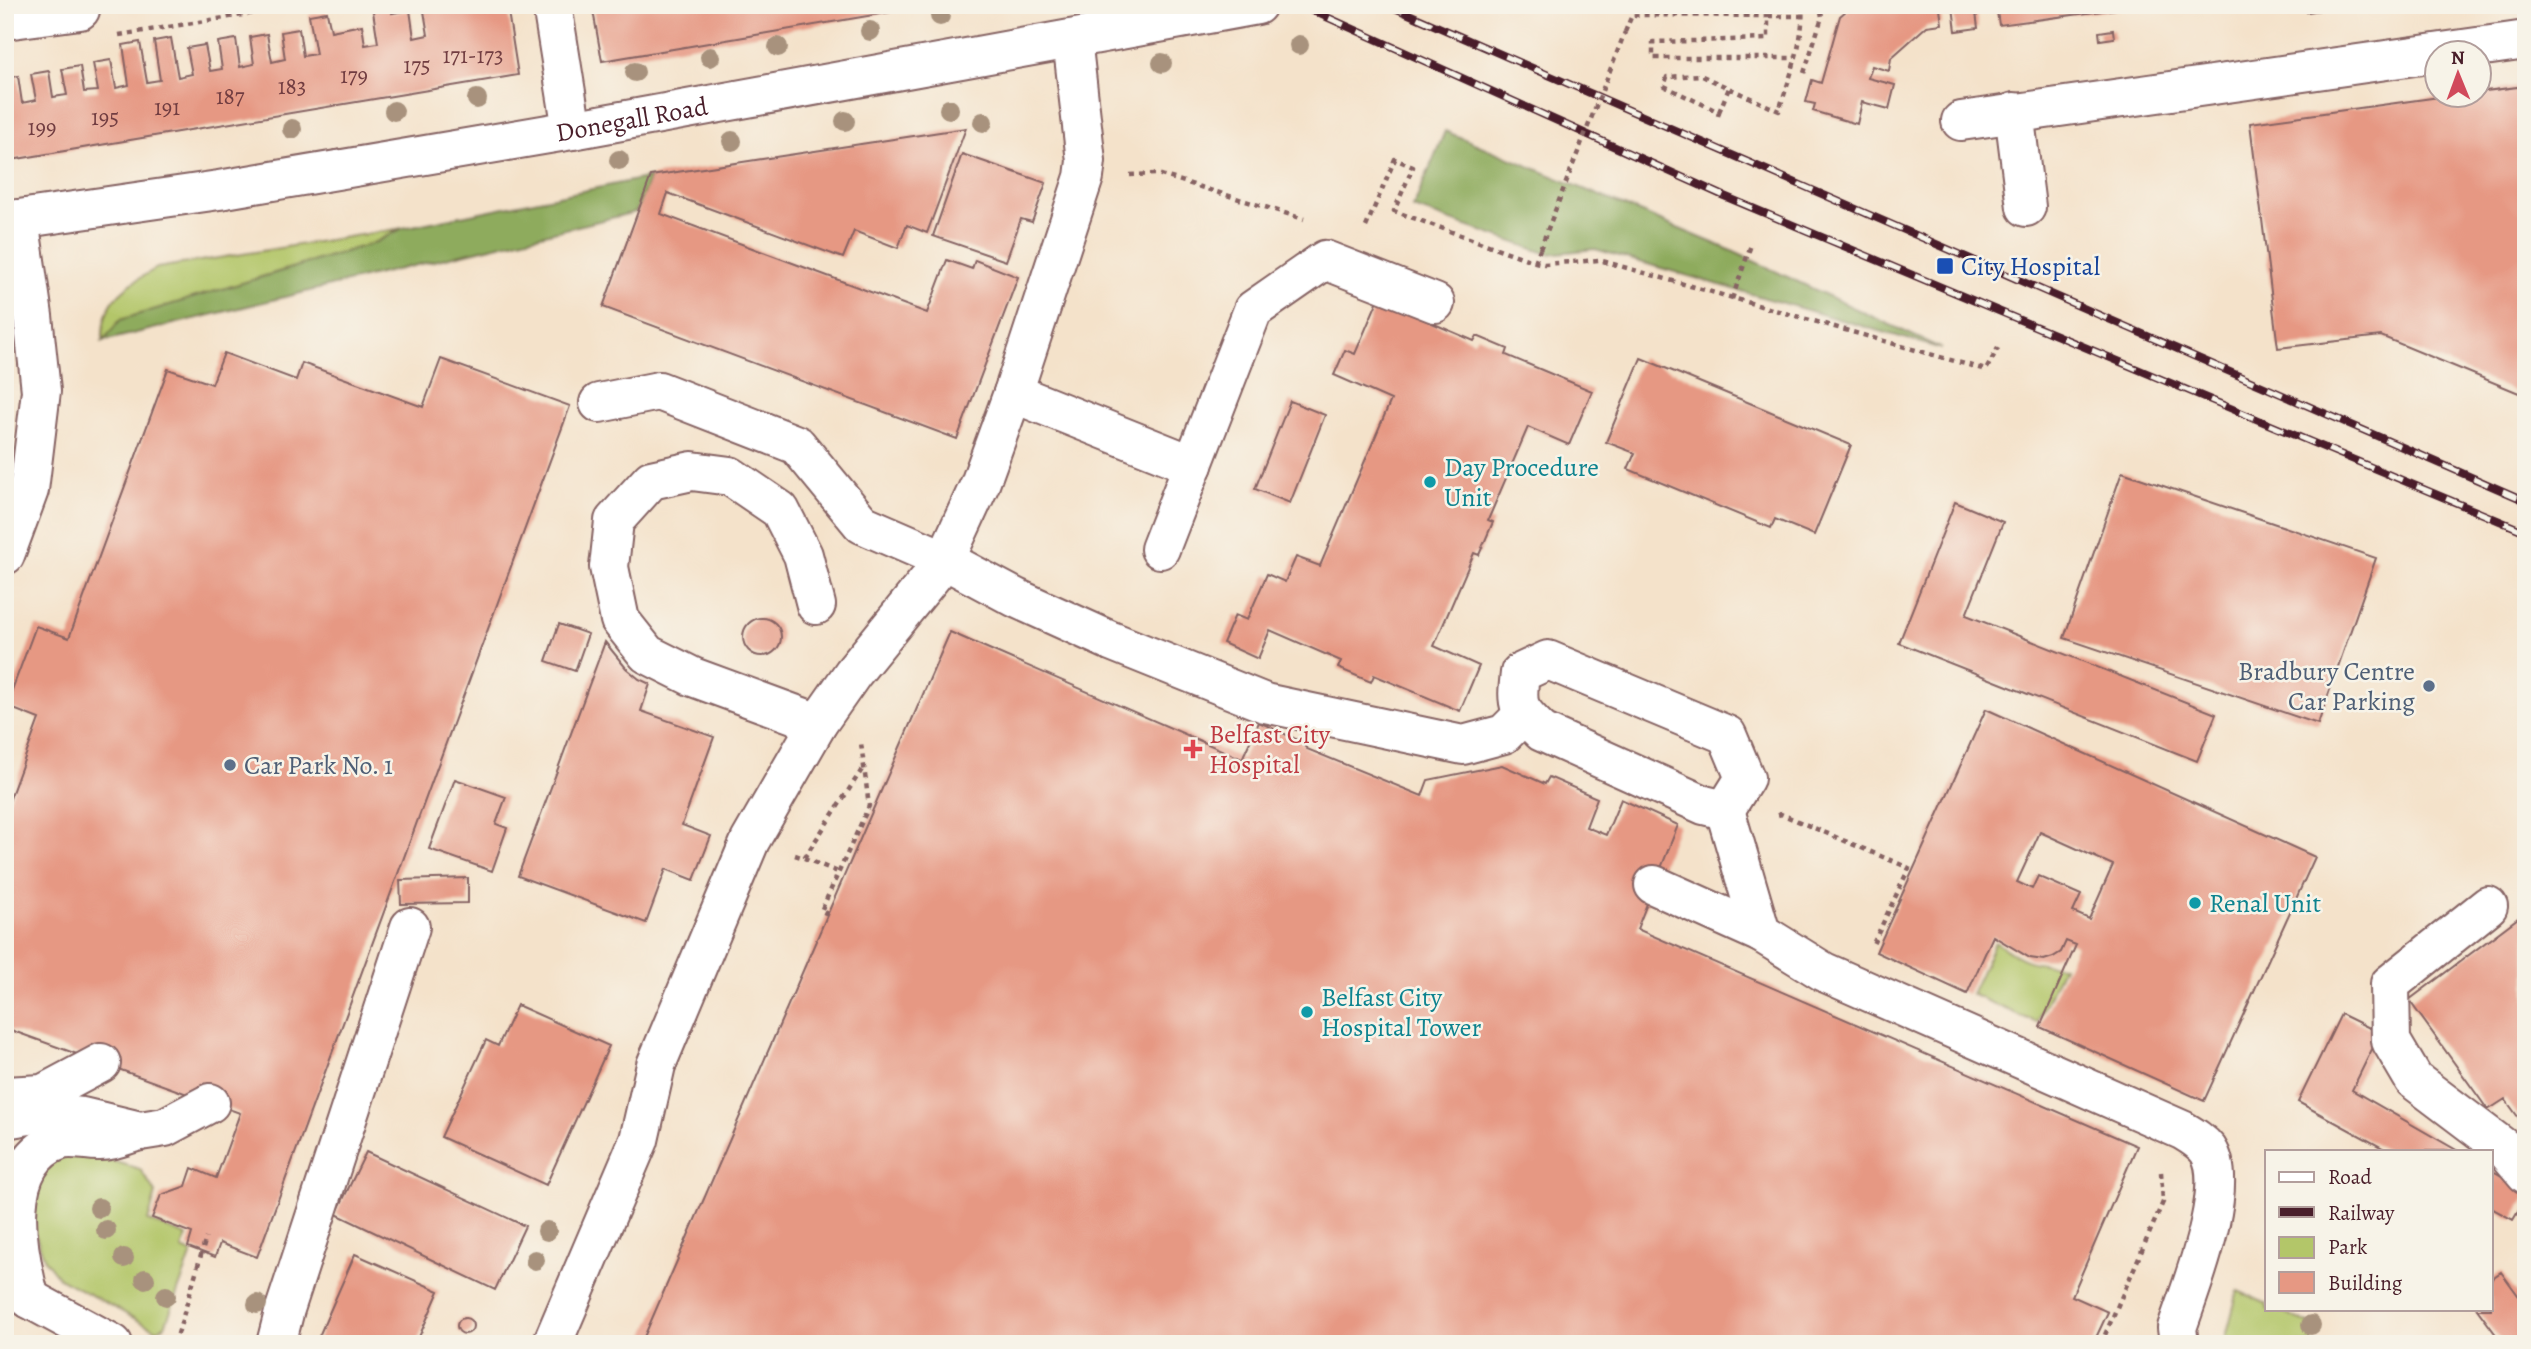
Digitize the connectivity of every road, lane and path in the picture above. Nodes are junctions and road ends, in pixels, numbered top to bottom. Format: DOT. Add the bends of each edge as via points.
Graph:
graph roads {
  1 [pos="304,5"];
  2 [pos="552,5"];
  3 [pos="1257,5"];
  4 [pos="1802,5"];
  5 [pos="1820,5"];
  6 [pos="80,10"];
  7 [pos="1768,16"];
  8 [pos="1803,16"];
  9 [pos="5,20"];
  10 [pos="1090,36"];
  11 [pos="2526,40"];
  12 [pos="1794,58"];
  13 [pos="1804,73"];
  14 [pos="1728,88"];
  15 [pos="2014,112"];
  16 [pos="1961,121"];
  17 [pos="572,130"];
  18 [pos="1084,177"];
  19 [pos="2026,207"];
  20 [pos="12,220"];
  21 [pos="1310,221"];
  22 [pos="1362,237"];
  23 [pos="1751,245"];
  24 [pos="1535,262"];
  25 [pos="1732,299"];
  26 [pos="1435,303"];
  27 [pos="1998,348"];
  28 [pos="1013,393"];
  29 [pos="599,403"];
  30 [pos="1193,465"];
  31 [pos="1160,549"];
  32 [pos="5,555"];
  33 [pos="946,560"];
  34 [pos="816,605"];
  35 [pos="853,673"];
  36 [pos="1524,714"];
  37 [pos="818,723"];
  38 [pos="1725,810"];
  39 [pos="804,858"];
  40 [pos="838,872"];
  41 [pos="1654,885"];
  42 [pos="2488,906"];
  43 [pos="828,914"];
  44 [pos="410,927"];
  45 [pos="1761,933"];
  46 [pos="101,1063"];
  47 [pos="5,1096"];
  48 [pos="210,1103"];
  49 [pos="5,1119"];
  50 [pos="140,1131"];
  51 [pos="2161,1165"];
  52 [pos="2526,1174"];
  53 [pos="206,1238"];
  54 [pos="17,1290"];
  55 [pos="113,1344"];
  56 [pos="175,1344"];
  57 [pos="276,1344"];
  58 [pos="552,1344"];
  59 [pos="2101,1344"];
  60 [pos="2179,1344"];
  1 -- 6 [label="path" via="109,36"];
  2 -- 17 [label="street"];
  3 -- 10 [label="street, Donegall Road"];
  4 -- 8 [label="path"];
  5 -- 13 [label="path" via="1822,18"];
  6 -- 9 [label="street"];
  7 -- 8 [label="path"];
  7 -- 12 [label="path" via="1768,39 1653,42 1653,58"];
  7 -- 24 [label="path, bridge" via="1632,15"];
  8 -- 12 [label="path"];
  10 -- 17 [label="street, Donegall Road"];
  10 -- 18 [label="street"];
  11 -- 15 [label="street"];
  12 -- 14 [label="path" via="1779,111"];
  14 -- 14 [label="path" via="1700,75 1667,77 1664,86 1718,114"];
  15 -- 16 [label="street"];
  15 -- 19 [label="street"];
  17 -- 20 [label="street, Donegall Road"];
  18 -- 21 [label="path" via="1157,174"];
  18 -- 28 [label="street"];
  20 -- 32 [label="street" via="36,337 41,391 29,490"];
  22 -- 24 [label="path" via="1395,159 1413,167 1394,211"];
  23 -- 25 [label="path"];
  24 -- 25 [label="path" via="1599,260"];
  25 -- 27 [label="path" via="1986,370"];
  26 -- 30 [label="street" via="1325,260 1253,310"];
  28 -- 30 [label="street"];
  28 -- 33 [label="street"];
  29 -- 33 [label="street" via="659,391 797,445 862,524"];
  30 -- 31 [label="street"];
  33 -- 35 [label="street"];
  33 -- 36 [label="street" via="1111,642 1265,703 1463,745 1504,734"];
  34 -- 37 [label="street" via="803,555 780,510 730,476 692,471 651,480 614,521 609,567 620,620 647,654 693,677"];
  35 -- 37 [label="street"];
  35 -- 40 [label="path" via="869,806"];
  36 -- 38 [label="street" via="1542,732 1704,805"];
  36 -- 38 [label="street" via="1517,701 1520,673 1548,660 1727,735 1745,778"];
  37 -- 58 [label="street" via="750,841 656,1065 639,1140"];
  38 -- 45 [label="street"];
  39 -- 40 [label="path"];
  40 -- 43 [label="path" via="821,911"];
  41 -- 45 [label="street"];
  42 -- 52 [label="street" via="2390,984 2391,1041 2414,1080 2504,1148"];
  44 -- 57 [label="street"];
  45 -- 60 [label="street" via="1824,972 2198,1139 2209,1152 2216,1176 2212,1218 2177,1328"];
  46 -- 47 [label="street" via="43,1094"];
  48 -- 50 [label="street" via="166,1127"];
  49 -- 50 [label="street" via="41,1113"];
  50 -- 54 [label="street" via="102,1142 63,1139 38,1149 18,1174 12,1206"];
  51 -- 59 [label="path" via="2163,1202"];
  53 -- 56 [label="path"];
  54 -- 55 [label="street"];
}
